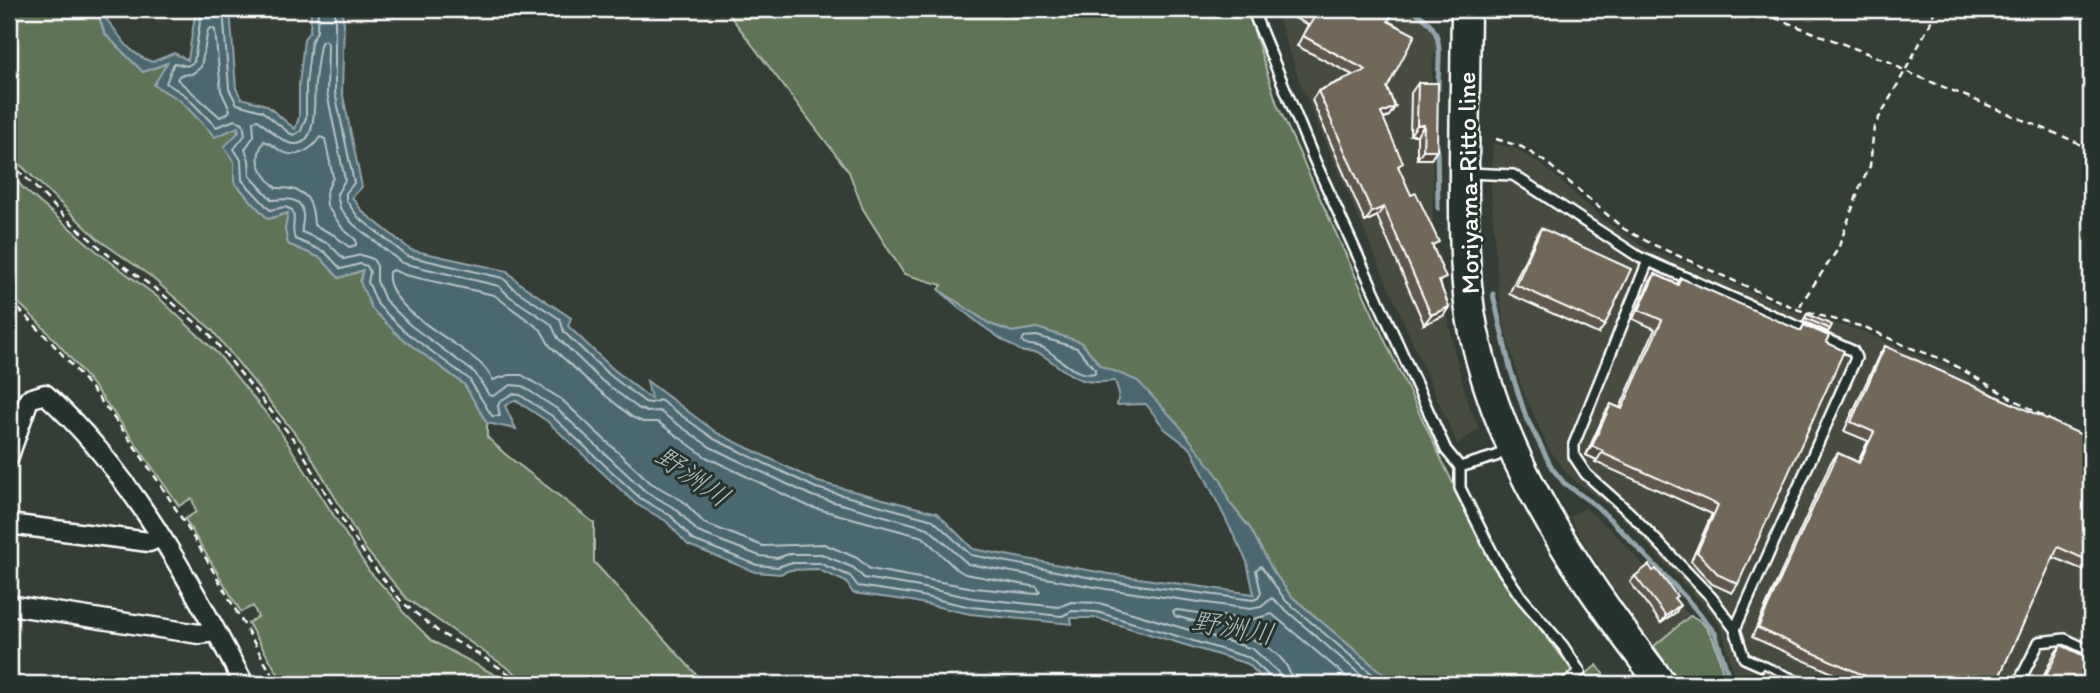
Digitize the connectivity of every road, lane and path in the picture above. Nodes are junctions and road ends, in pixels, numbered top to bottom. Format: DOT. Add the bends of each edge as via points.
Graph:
graph roads {
  1 [pos="1252,9"];
  2 [pos="1466,9"];
  3 [pos="1752,9"];
  4 [pos="1935,9"];
  5 [pos="1905,71"];
  6 [pos="1496,139"];
  7 [pos="2091,151"];
  8 [pos="9,161"];
  9 [pos="1464,173"];
  10 [pos="1648,261"];
  11 [pos="9,300"];
  12 [pos="1799,310"];
  13 [pos="16,413"];
  14 [pos="2063,427"];
  15 [pos="1511,446"];
  16 [pos="9,456"];
  17 [pos="1460,467"];
  18 [pos="9,524"];
  19 [pos="160,537"];
  20 [pos="9,605"];
  21 [pos="1735,629"];
  22 [pos="216,632"];
  23 [pos="2091,650"];
  24 [pos="244,684"];
  25 [pos="278,684"];
  26 [pos="525,684"];
  27 [pos="1565,684"];
  28 [pos="1662,684"];
  29 [pos="1803,684"];
  30 [pos="2018,684"];
  1 -- 17 [label="lane" via="1401,354 1446,450"];
  2 -- 9 [label="main road, Moriyama-Ritto line"];
  3 -- 5 [label="path"];
  4 -- 5 [label="path"];
  5 -- 7 [label="path"];
  5 -- 12 [label="path" via="1874,127 1870,166 1838,249"];
  6 -- 12 [label="path" via="1522,147 1547,163 1624,229"];
  8 -- 26 [label="path" via="68,220 209,334 299,446 369,561 402,602 440,632"];
  9 -- 10 [label="lane" via="1513,175"];
  9 -- 15 [label="main road, Moriyama-Ritto line" via="1470,311 1483,370"];
  10 -- 21 [label="lane" via="1574,444 1574,456"];
  10 -- 21 [label="lane" via="1853,351 1856,358"];
  11 -- 25 [label="path" via="73,367 124,433"];
  12 -- 14 [label="path" via="1867,328 1945,360"];
  13 -- 16 [label="street"];
  13 -- 19 [label="street" via="29,399 45,394 75,421"];
  15 -- 17 [label="lane" via="1496,456"];
  15 -- 28 [label="main road, Moriyama-Ritto line" via="1559,537"];
  17 -- 27 [label="lane" via="1460,488 1496,560 1580,672"];
  18 -- 19 [label="street" via="149,542"];
  19 -- 22 [label="street"];
  20 -- 22 [label="street" via="199,634"];
  21 -- 29 [label="lane" via="1744,658"];
  22 -- 24 [label="street"];
  23 -- 30 [label="lane" via="2065,639 2039,642"];
}
